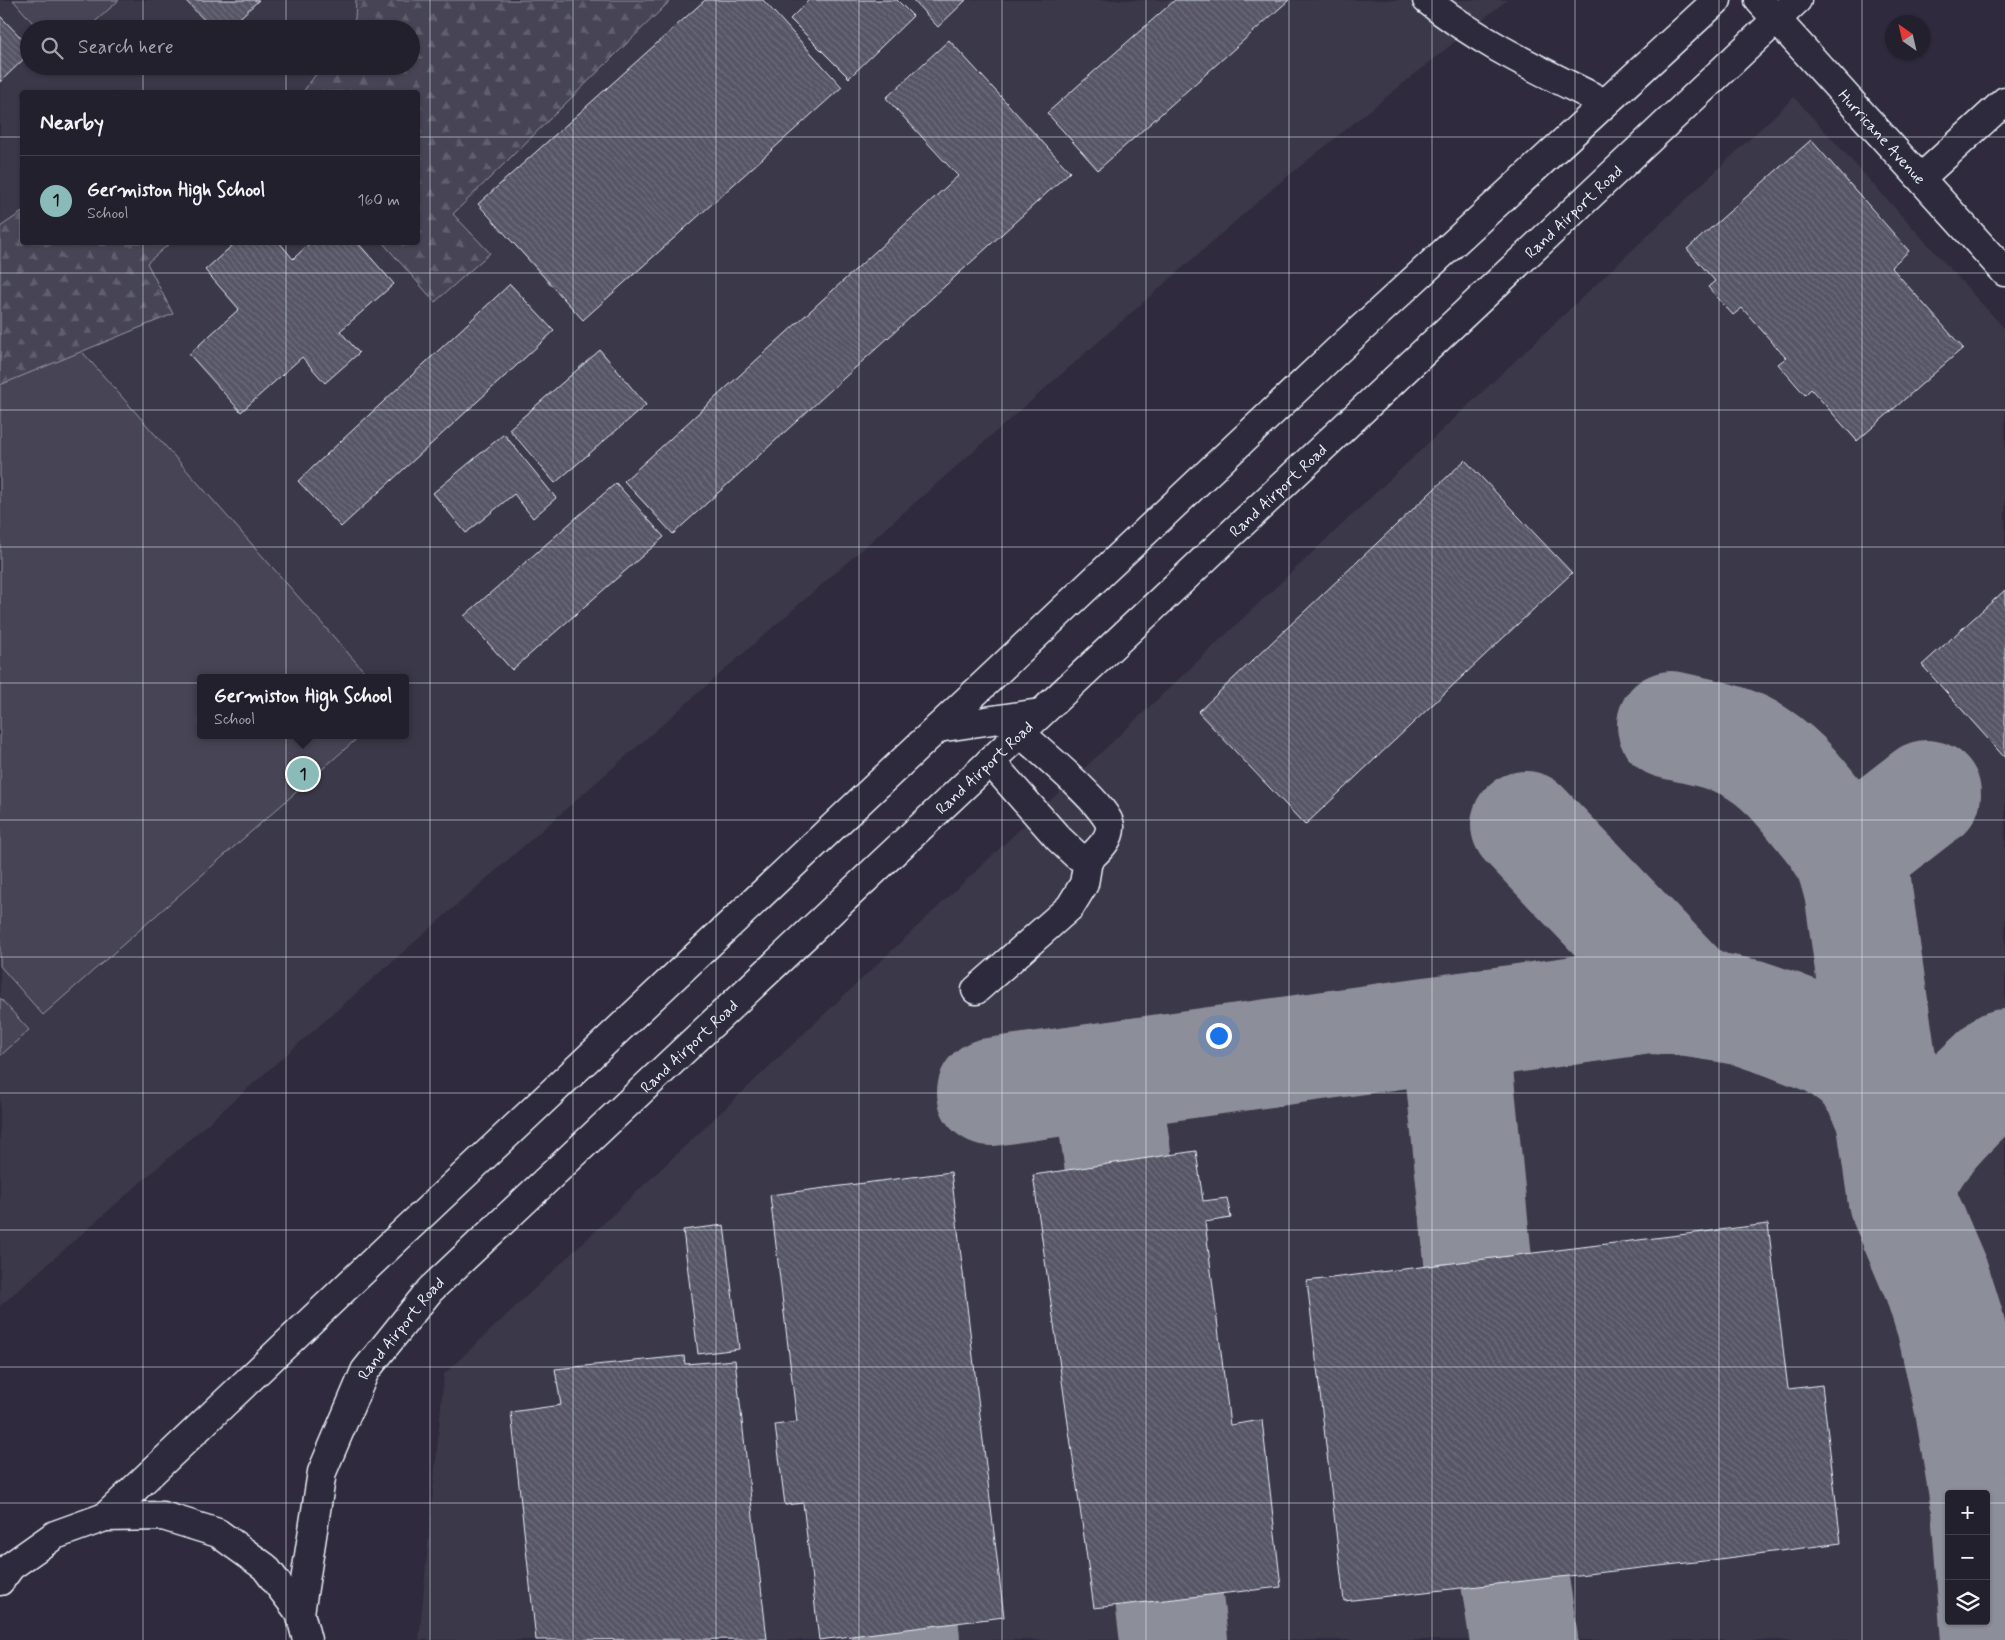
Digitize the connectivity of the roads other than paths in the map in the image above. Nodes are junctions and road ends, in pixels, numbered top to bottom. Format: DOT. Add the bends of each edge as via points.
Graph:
graph roads {
  1 [pos="1717,0"];
  2 [pos="1436,2"];
  3 [pos="1778,6"];
  4 [pos="2005,101"];
  5 [pos="1605,103"];
  6 [pos="1921,178"];
  7 [pos="2005,272"];
  8 [pos="1040,713"];
  9 [pos="938,728"];
  10 [pos="1020,732"];
  11 [pos="990,761"];
  12 [pos="1088,860"];
  13 [pos="976,990"];
  14 [pos="105,1517"];
  15 [pos="0,1581"];
  16 [pos="300,1613"];
  17 [pos="307,1640"];
  1 -- 5 [label="street, Rand Airport Road"];
  2 -- 5 [label="street" via="1469,32"];
  3 -- 6 [label="street, Hurricane Avenue"];
  3 -- 8 [label="street, Rand Airport Road"];
  4 -- 6 [label="street"];
  5 -- 9 [label="street, Rand Airport Road"];
  6 -- 7 [label="street, Hurricane Avenue"];
  8 -- 9 [label="street"];
  8 -- 10 [label="street, Rand Airport Road"];
  9 -- 14 [label="street, Rand Airport Road"];
  10 -- 11 [label="street, Rand Airport Road"];
  10 -- 12 [label="street" via="1096,803 1108,819 1108,837"];
  11 -- 12 [label="street" via="1058,838 1076,855"];
  11 -- 16 [label="street, Rand Airport Road" via="424,1297 364,1371 322,1472"];
  12 -- 13 [label="street" via="1084,884 1070,907"];
  14 -- 15 [label="street, Rand Airport Road" via="55,1535 11,1566"];
  14 -- 16 [label="street, Rand Airport Road" via="163,1516 218,1533 266,1567"];
  16 -- 17 [label="street, Rand Airport Road"];
}
